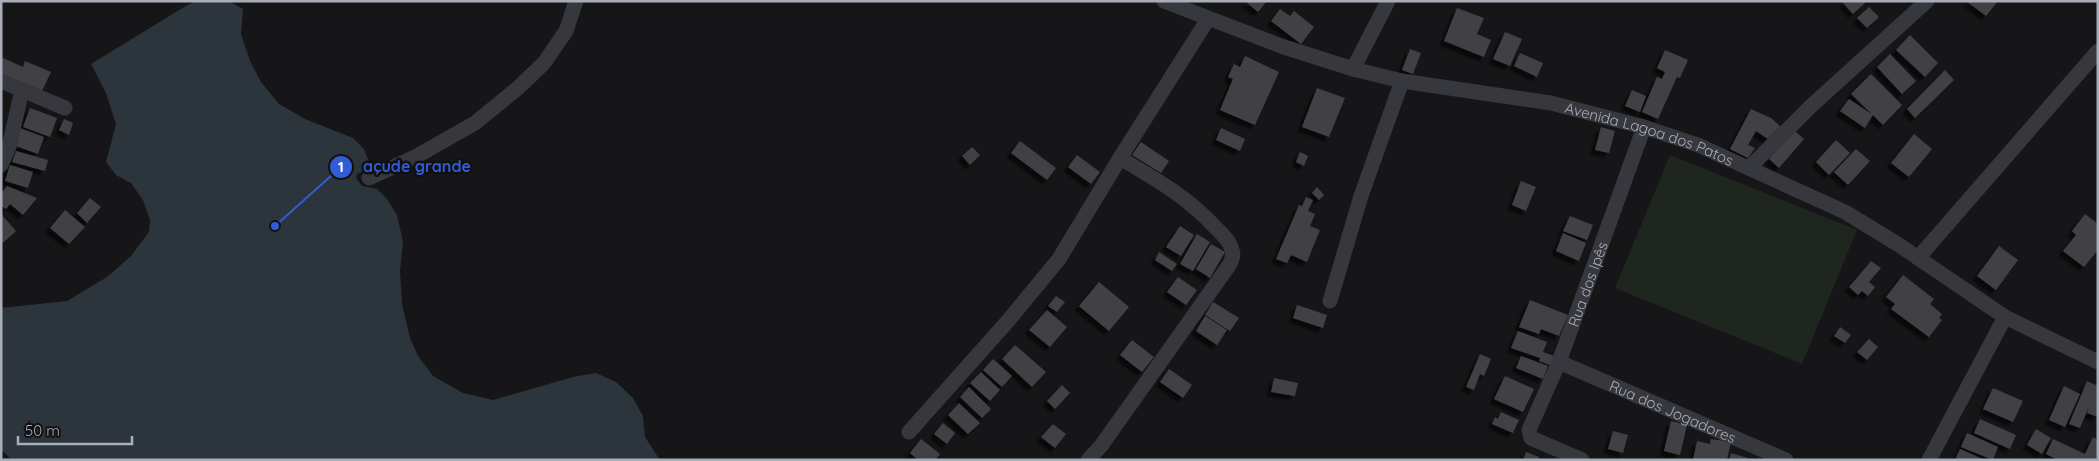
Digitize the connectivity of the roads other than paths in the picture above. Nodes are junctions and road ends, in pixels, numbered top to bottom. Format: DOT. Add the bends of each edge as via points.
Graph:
graph roads {
  1 [pos="576,1"];
  2 [pos="1164,1"];
  3 [pos="1388,1"];
  4 [pos="1927,1"];
  5 [pos="1208,19"];
  6 [pos="2098,51"];
  7 [pos="1353,69"];
  8 [pos="1,81"];
  9 [pos="1402,81"];
  10 [pos="22,90"];
  11 [pos="65,108"];
  12 [pos="1644,127"];
  13 [pos="1120,158"];
  14 [pos="1,164"];
  15 [pos="1749,168"];
  16 [pos="369,178"];
  17 [pos="1918,258"];
  18 [pos="1330,301"];
  19 [pos="2005,317"];
  20 [pos="1559,362"];
  21 [pos="2098,362"];
  22 [pos="909,432"];
  23 [pos="1088,460"];
  24 [pos="1582,460"];
  25 [pos="1786,460"];
  26 [pos="1929,460"];
  1 -- 16 [label="street" via="566,31 544,63 518,88 475,123 417,156"];
  2 -- 5 [label="street, Avenida Lagoa dos Patos"];
  3 -- 7 [label="street"];
  4 -- 15 [label="street" via="1810,107"];
  5 -- 7 [label="street, Avenida Lagoa dos Patos"];
  5 -- 13 [label="street"];
  6 -- 17 [label="street"];
  7 -- 9 [label="street, Avenida Lagoa dos Patos"];
  8 -- 10 [label="street"];
  9 -- 12 [label="street, Avenida Lagoa dos Patos" via="1551,103"];
  9 -- 18 [label="street" via="1361,196"];
  10 -- 11 [label="street"];
  10 -- 14 [label="street" via="9,147"];
  12 -- 15 [label="street, Avenida Lagoa dos Patos" via="1698,144"];
  12 -- 20 [label="street, Rua dos Ipês"];
  13 -- 22 [label="street" via="1059,259"];
  13 -- 23 [label="street" via="1190,202 1228,241 1233,257"];
  15 -- 17 [label="street, Avenida Lagoa dos Patos" via="1845,212"];
  17 -- 19 [label="street, Avenida Lagoa dos Patos"];
  19 -- 21 [label="street, Avenida Lagoa dos Patos"];
  19 -- 26 [label="street"];
  20 -- 24 [label="street, Rua dos Ipês" via="1529,430 1531,438"];
  20 -- 25 [label="street, Rua dos Jogadores"];
}
